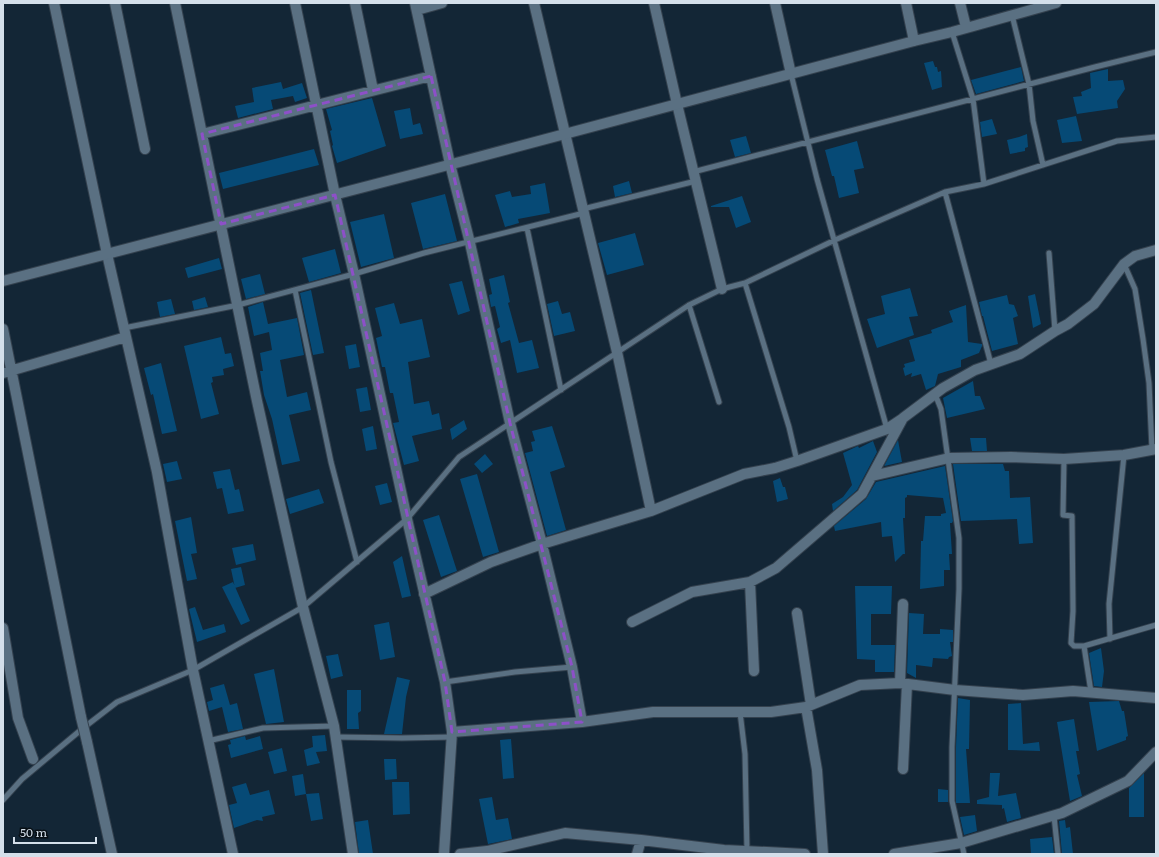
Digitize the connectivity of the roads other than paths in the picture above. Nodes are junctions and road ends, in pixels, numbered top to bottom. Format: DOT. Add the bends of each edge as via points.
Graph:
graph roads {
  1 [pos="54,3"];
  2 [pos="116,3"];
  3 [pos="175,3"];
  4 [pos="295,3"];
  5 [pos="355,3"];
  6 [pos="442,3"];
  7 [pos="534,3"];
  8 [pos="654,3"];
  9 [pos="776,3"];
  10 [pos="906,3"];
  11 [pos="960,3"];
  12 [pos="1056,3"];
  13 [pos="416,6"];
  14 [pos="1012,15"];
  15 [pos="966,27"];
  16 [pos="952,32"];
  17 [pos="914,41"];
  18 [pos="1156,52"];
  19 [pos="791,74"];
  20 [pos="431,76"];
  21 [pos="1029,84"];
  22 [pos="373,90"];
  23 [pos="973,99"];
  24 [pos="677,104"];
  25 [pos="316,105"];
  26 [pos="202,134"];
  27 [pos="565,134"];
  28 [pos="1156,137"];
  29 [pos="808,142"];
  30 [pos="145,149"];
  31 [pos="450,164"];
  32 [pos="1043,165"];
  33 [pos="694,177"];
  34 [pos="984,184"];
  35 [pos="945,192"];
  36 [pos="335,195"];
  37 [pos="584,211"];
  38 [pos="222,224"];
  39 [pos="527,228"];
  40 [pos="835,240"];
  41 [pos="470,243"];
  42 [pos="1156,250"];
  43 [pos="1050,253"];
  44 [pos="107,254"];
  45 [pos="1124,264"];
  46 [pos="354,274"];
  47 [pos="3,281"];
  48 [pos="745,283"];
  49 [pos="294,290"];
  50 [pos="722,290"];
  51 [pos="238,305"];
  52 [pos="689,305"];
  53 [pos="3,329"];
  54 [pos="1055,331"];
  55 [pos="125,332"];
  56 [pos="617,352"];
  57 [pos="991,364"];
  58 [pos="7,372"];
  59 [pos="561,390"];
  60 [pos="935,394"];
  61 [pos="719,402"];
  62 [pos="903,418"];
  63 [pos="510,423"];
  64 [pos="887,429"];
  65 [pos="1154,450"];
  66 [pos="1124,455"];
  67 [pos="949,458"];
  68 [pos="1064,459"];
  69 [pos="796,461"];
  70 [pos="872,476"];
  71 [pos="651,511"];
  72 [pos="406,519"];
  73 [pos="542,544"];
  74 [pos="357,562"];
  75 [pos="750,582"];
  76 [pos="424,594"];
  77 [pos="903,604"];
  78 [pos="303,607"];
  79 [pos="797,613"];
  80 [pos="632,622"];
  81 [pos="1156,625"];
  82 [pos="3,628"];
  83 [pos="1110,639"];
  84 [pos="1084,646"];
  85 [pos="572,667"];
  86 [pos="193,670"];
  87 [pos="754,670"];
  88 [pos="445,682"];
  89 [pos="904,684"];
  90 [pos="955,690"];
  91 [pos="1091,692"];
  92 [pos="1156,698"];
  93 [pos="809,706"];
  94 [pos="740,712"];
  95 [pos="582,722"];
  96 [pos="334,726"];
  97 [pos="452,734"];
  98 [pos="336,737"];
  99 [pos="208,741"];
  100 [pos="1156,752"];
  101 [pos="34,759"];
  102 [pos="904,769"];
  103 [pos="3,800"];
  104 [pos="1054,816"];
  105 [pos="641,840"];
  106 [pos="961,843"];
  107 [pos="749,852"];
  108 [pos="112,854"];
  109 [pos="232,854"];
  110 [pos="353,854"];
  111 [pos="444,854"];
  112 [pos="460,854"];
  113 [pos="637,854"];
  114 [pos="805,854"];
  115 [pos="823,854"];
  116 [pos="894,854"];
  117 [pos="964,854"];
  118 [pos="1058,854"];
  1 -- 44 [label="street"];
  2 -- 30 [label="street"];
  3 -- 26 [label="street"];
  4 -- 25 [label="street"];
  5 -- 22 [label="street"];
  6 -- 13 [label="street"];
  7 -- 27 [label="street"];
  8 -- 24 [label="street"];
  9 -- 19 [label="street"];
  10 -- 17 [label="street"];
  11 -- 15 [label="street"];
  12 -- 14 [label="street"];
  13 -- 20 [label="street"];
  14 -- 15 [label="street"];
  14 -- 21 [label="lane"];
  15 -- 16 [label="street"];
  16 -- 17 [label="street"];
  16 -- 23 [label="lane"];
  17 -- 19 [label="street"];
  18 -- 21 [label="lane"];
  19 -- 24 [label="street"];
  19 -- 29 [label="lane"];
  20 -- 22 [label="street"];
  20 -- 31 [label="street"];
  21 -- 23 [label="lane"];
  21 -- 32 [label="lane" via="1033,121"];
  22 -- 25 [label="street"];
  23 -- 29 [label="lane"];
  23 -- 34 [label="lane"];
  24 -- 27 [label="street"];
  24 -- 33 [label="street"];
  25 -- 26 [label="street"];
  25 -- 36 [label="street"];
  26 -- 38 [label="street"];
  27 -- 31 [label="street"];
  27 -- 37 [label="street"];
  28 -- 32 [label="lane" via="1117,141"];
  29 -- 33 [label="lane"];
  29 -- 40 [label="lane"];
  31 -- 36 [label="street"];
  31 -- 41 [label="street"];
  32 -- 34 [label="lane"];
  33 -- 37 [label="lane"];
  33 -- 50 [label="street"];
  34 -- 35 [label="lane"];
  35 -- 40 [label="lane"];
  35 -- 57 [label="lane"];
  36 -- 38 [label="street"];
  36 -- 46 [label="street"];
  37 -- 39 [label="lane"];
  37 -- 56 [label="street"];
  38 -- 44 [label="street"];
  38 -- 51 [label="street"];
  39 -- 41 [label="lane"];
  39 -- 59 [label="lane"];
  40 -- 48 [label="lane"];
  40 -- 64 [label="lane"];
  41 -- 46 [label="lane" via="424,253"];
  41 -- 63 [label="street"];
  42 -- 45 [label="street" via="1135,256"];
  43 -- 54 [label="lane"];
  44 -- 47 [label="street"];
  44 -- 55 [label="street"];
  45 -- 54 [label="street" via="1094,304"];
  45 -- 65 [label="lane" via="1135,289 1149,383"];
  46 -- 49 [label="lane"];
  46 -- 72 [label="street"];
  48 -- 50 [label="lane"];
  48 -- 69 [label="lane" via="789,427"];
  49 -- 51 [label="lane"];
  49 -- 74 [label="lane" via="331,462"];
  50 -- 52 [label="lane"];
  51 -- 55 [label="lane"];
  51 -- 78 [label="street"];
  52 -- 56 [label="lane"];
  52 -- 61 [label="lane"];
  53 -- 58 [label="street"];
  54 -- 57 [label="street" via="1020,354"];
  55 -- 58 [label="street"];
  55 -- 86 [label="street" via="157,472"];
  56 -- 59 [label="lane"];
  56 -- 71 [label="street"];
  57 -- 60 [label="street" via="975,370"];
  58 -- 108 [label="street, bridge"];
  59 -- 63 [label="lane"];
  60 -- 62 [label="street"];
  60 -- 67 [label="lane" via="941,408"];
  62 -- 64 [label="street"];
  62 -- 70 [label="street"];
  63 -- 72 [label="lane" via="459,457"];
  63 -- 73 [label="street"];
  64 -- 69 [label="street"];
  65 -- 66 [label="street"];
  66 -- 68 [label="street"];
  66 -- 83 [label="lane" via="1110,591"];
  67 -- 68 [label="street"];
  67 -- 70 [label="street"];
  67 -- 90 [label="lane" via="959,538"];
  68 -- 84 [label="lane" via="1063,515 1072,516 1071,643 1074,646"];
  69 -- 71 [label="street" via="744,474"];
  70 -- 75 [label="street" via="862,494 851,504 776,568"];
  71 -- 73 [label="street"];
  72 -- 74 [label="lane"];
  72 -- 76 [label="street"];
  73 -- 76 [label="street" via="491,562"];
  73 -- 85 [label="street"];
  74 -- 78 [label="lane"];
  75 -- 80 [label="street" via="692,592"];
  75 -- 87 [label="street"];
  76 -- 88 [label="street"];
  77 -- 89 [label="street"];
  78 -- 86 [label="lane"];
  78 -- 96 [label="street"];
  79 -- 93 [label="street"];
  81 -- 83 [label="lane"];
  82 -- 101 [label="street" via="18,718"];
  83 -- 84 [label="lane"];
  84 -- 91 [label="lane"];
  85 -- 88 [label="lane"];
  85 -- 95 [label="street"];
  86 -- 99 [label="street"];
  86 -- 103 [label="lane" via="117,702 22,779"];
  88 -- 97 [label="street"];
  89 -- 90 [label="street"];
  89 -- 93 [label="street" via="860,685"];
  89 -- 102 [label="street"];
  90 -- 91 [label="street" via="1023,695"];
  90 -- 106 [label="lane" via="952,801"];
  91 -- 92 [label="street"];
  93 -- 94 [label="street" via="771,712"];
  93 -- 115 [label="street"];
  94 -- 95 [label="street" via="653,712"];
  94 -- 107 [label="lane" via="745,754"];
  95 -- 97 [label="street"];
  96 -- 98 [label="street"];
  96 -- 99 [label="lane" via="263,728"];
  97 -- 98 [label="lane" via="402,738"];
  97 -- 111 [label="street"];
  98 -- 110 [label="street"];
  99 -- 109 [label="street"];
  100 -- 104 [label="street" via="1128,781"];
  104 -- 106 [label="street"];
  104 -- 118 [label="lane"];
  105 -- 107 [label="street"];
  105 -- 112 [label="street" via="565,833 487,851"];
  105 -- 113 [label="street"];
  106 -- 116 [label="street"];
  106 -- 117 [label="lane"];
  107 -- 114 [label="street"];
}
